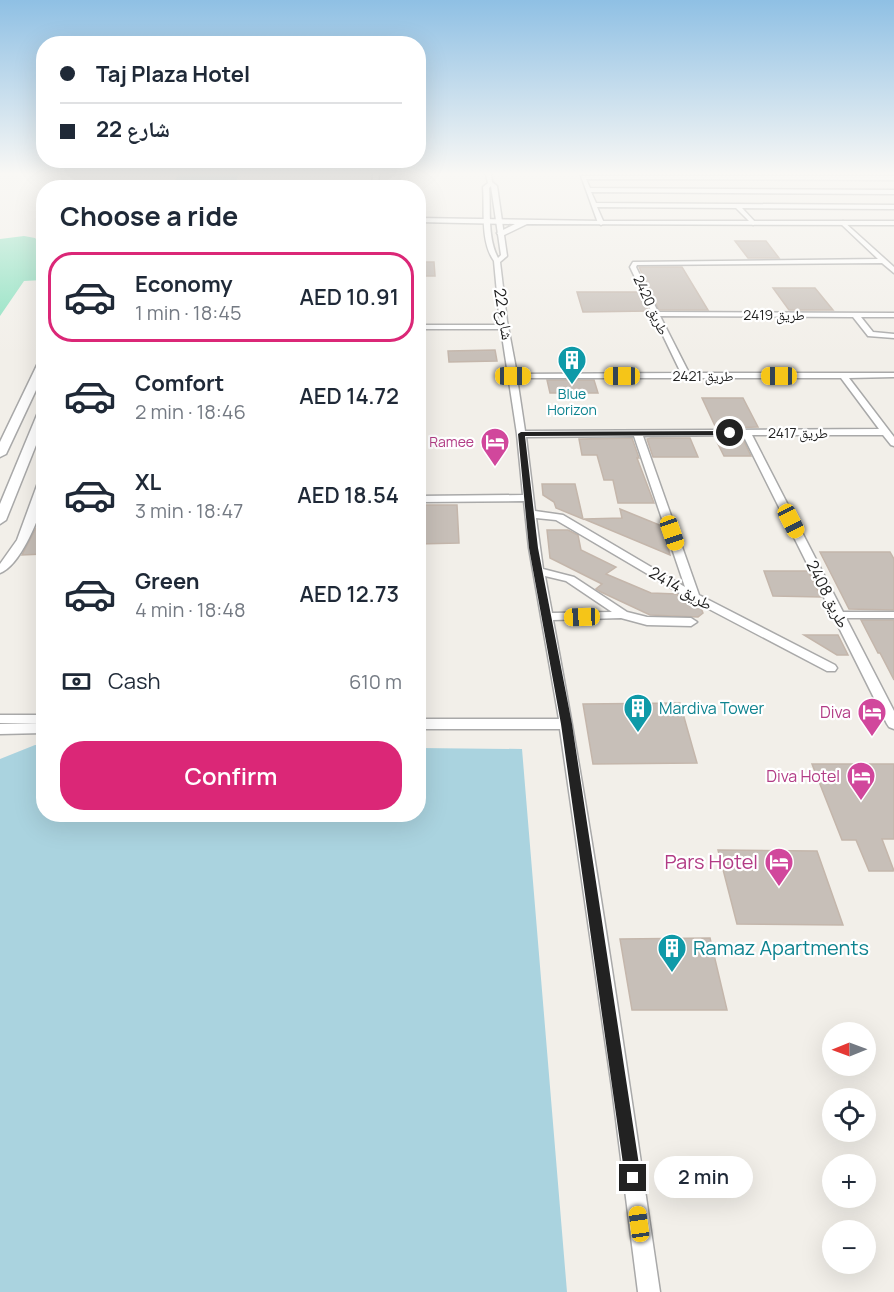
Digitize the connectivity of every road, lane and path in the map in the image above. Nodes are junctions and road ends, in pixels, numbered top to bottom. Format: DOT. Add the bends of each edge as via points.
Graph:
graph roads {
  1 [pos="490,234"];
  2 [pos="855,234"];
  3 [pos="500,235"];
  4 [pos="497,261"];
  5 [pos="884,261"];
  6 [pos="894,271"];
  7 [pos="655,314"];
  8 [pos="855,315"];
  9 [pos="894,315"];
  10 [pos="426,327"];
  11 [pos="504,327"];
  12 [pos="894,336"];
  13 [pos="843,375"];
  14 [pos="894,375"];
  15 [pos="513,376"];
  16 [pos="686,376"];
  17 [pos="36,378"];
  18 [pos="36,430"];
  19 [pos="886,432"];
  20 [pos="746,433"];
  21 [pos="521,434"];
  22 [pos="637,434"];
  23 [pos="894,443"];
  24 [pos="0,454"];
  25 [pos="529,498"];
  26 [pos="426,499"];
  27 [pos="36,502"];
  28 [pos="531,514"];
  29 [pos="0,520"];
  30 [pos="0,570"];
  31 [pos="538,571"];
  32 [pos="694,597"];
  33 [pos="621,614"];
  34 [pos="838,615"];
  35 [pos="894,615"];
  36 [pos="546,617"];
  37 [pos="691,622"];
  38 [pos="831,668"];
  39 [pos="0,719"];
  40 [pos="36,719"];
  41 [pos="426,724"];
  42 [pos="566,724"];
  43 [pos="894,724"];
  44 [pos="36,728"];
  45 [pos="0,729"];
  46 [pos="649,1292"];
  1 -- 4 [label="street, شارع 22" via="492,256"];
  2 -- 5 [label="street"];
  3 -- 4 [label="street, شارع 22" via="504,256"];
  4 -- 11 [label="street, شارع 22"];
  5 -- 6 [label="street"];
  5 -- 7 [label="street, طريق 2420" via="635,263 633,267"];
  7 -- 8 [label="street, طريق 2419"];
  7 -- 16 [label="street, طريق 2420"];
  8 -- 9 [label="street, طريق 2419"];
  8 -- 12 [label="street" via="870,333"];
  10 -- 11 [label="street"];
  11 -- 15 [label="street, شارع 22"];
  13 -- 14 [label="street, طريق 2421"];
  13 -- 16 [label="street, طريق 2421"];
  13 -- 19 [label="street"];
  15 -- 16 [label="street, طريق 2421"];
  15 -- 21 [label="street, شارع 22"];
  17 -- 24 [label="street"];
  18 -- 29 [label="street"];
  19 -- 20 [label="street, طريق 2417"];
  19 -- 23 [label="street"];
  20 -- 22 [label="street, طريق 2417"];
  20 -- 34 [label="street, طريق 2408"];
  21 -- 22 [label="street, طريق 2417"];
  21 -- 25 [label="street, شارع 22"];
  22 -- 32 [label="street"];
  25 -- 26 [label="street"];
  25 -- 28 [label="street, شارع 22"];
  27 -- 30 [label="street" via="14,555"];
  28 -- 31 [label="street, شارع 22"];
  28 -- 32 [label="street, طريق 2414" via="559,517"];
  31 -- 33 [label="street" via="570,579 621,610"];
  31 -- 36 [label="street, شارع 22"];
  32 -- 38 [label="street, طريق 2414"];
  33 -- 36 [label="street"];
  33 -- 37 [label="street" via="659,622"];
  34 -- 35 [label="street"];
  34 -- 43 [label="street, طريق 2408"];
  36 -- 42 [label="street, شارع 22"];
  39 -- 40 [label="street"];
  41 -- 42 [label="street"];
  42 -- 46 [label="street, شارع 22"];
  44 -- 45 [label="street"];
}
